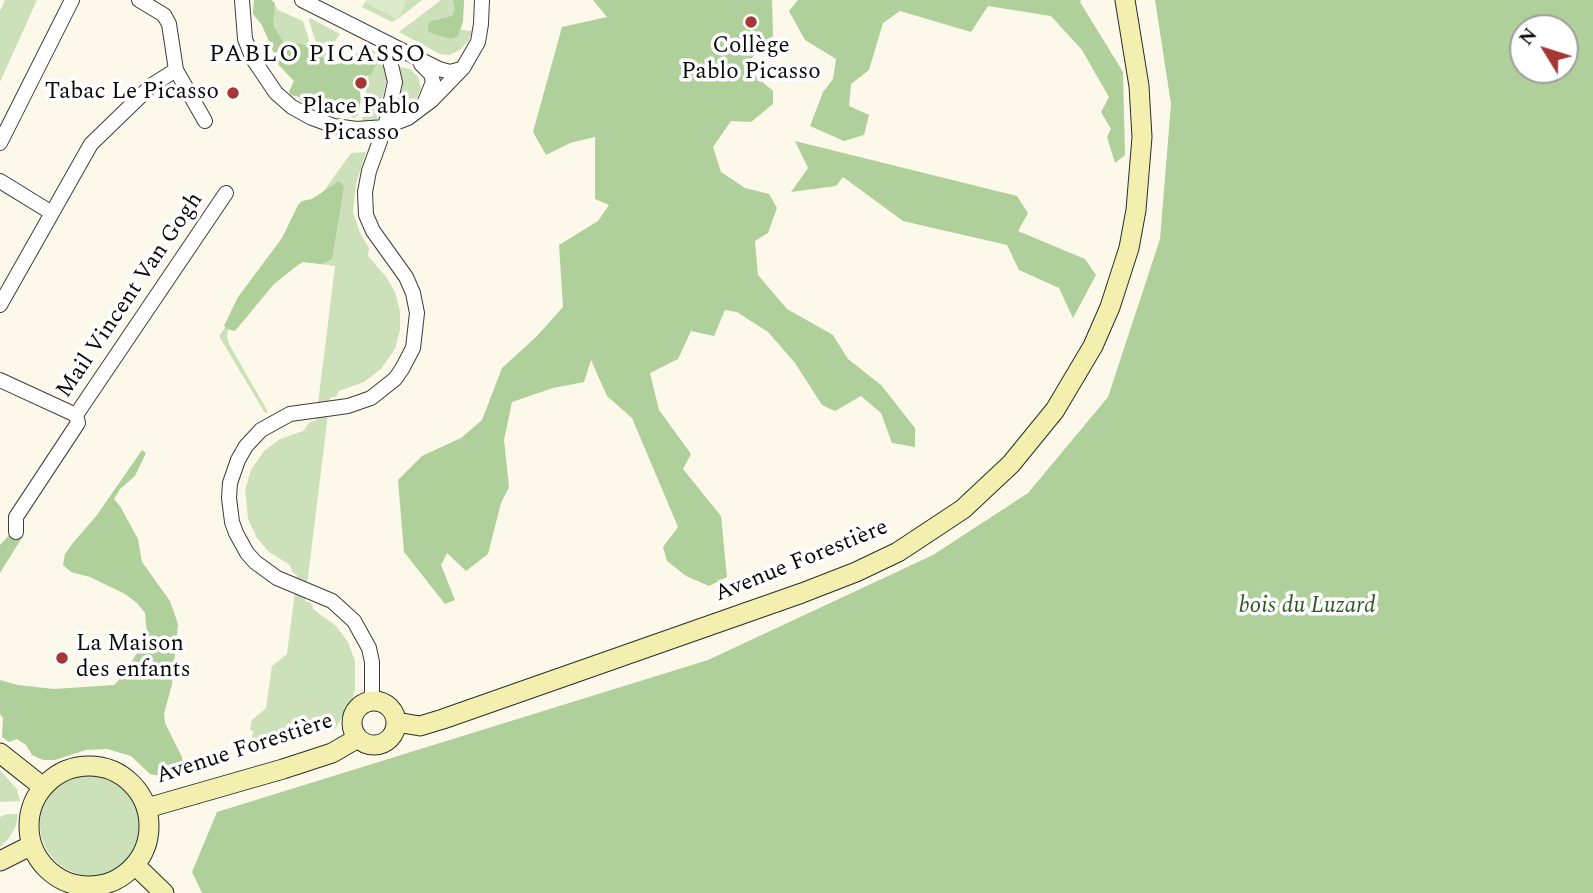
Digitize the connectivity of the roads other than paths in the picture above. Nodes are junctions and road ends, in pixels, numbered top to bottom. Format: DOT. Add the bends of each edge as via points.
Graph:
graph roads {
  1 [pos="72,0"];
  2 [pos="139,0"];
  3 [pos="242,0"];
  4 [pos="302,0"];
  5 [pos="482,0"];
  6 [pos="1125,0"];
  7 [pos="386,44"];
  8 [pos="415,59"];
  9 [pos="463,68"];
  10 [pos="176,70"];
  11 [pos="423,107"];
  12 [pos="205,121"];
  13 [pos="385,127"];
  14 [pos="0,143"];
  15 [pos="0,181"];
  16 [pos="226,193"];
  17 [pos="52,213"];
  18 [pos="0,305"];
  19 [pos="0,380"];
  20 [pos="76,415"];
  21 [pos="16,532"];
  22 [pos="372,701"];
  23 [pos="396,722"];
  24 [pos="358,738"];
  25 [pos="0,753"];
  26 [pos="43,787"];
  27 [pos="147,808"];
  28 [pos="32,845"];
  29 [pos="0,861"];
  30 [pos="135,865"];
  31 [pos="164,893"];
  1 -- 14 [label="street"];
  2 -- 10 [label="street" via="164,15 169,24"];
  3 -- 13 [label="street" via="249,49 276,93 292,107 334,126"];
  4 -- 7 [label="street"];
  5 -- 9 [label="street" via="478,42"];
  6 -- 23 [label="street, Avenue Forestière" via="1142,137 1129,248 1093,346 1055,410 1011,464 953,516 898,552 856,572 443,719 419,726"];
  7 -- 8 [label="street"];
  7 -- 13 [label="street" via="395,82"];
  8 -- 9 [label="street" via="450,72"];
  8 -- 11 [label="street" via="433,82"];
  9 -- 11 [label="street"];
  10 -- 12 [label="street"];
  10 -- 17 [label="street" via="152,85 100,133"];
  11 -- 13 [label="street"];
  13 -- 22 [label="street" via="369,171 366,215 413,293 417,327 409,358 395,379 371,398 290,414 261,430 238,460 229,498 236,533 255,562 277,578 332,601 354,621 369,648"];
  15 -- 17 [label="street"];
  16 -- 20 [label="street, Mail Vincent Van Gogh"];
  17 -- 18 [label="street"];
  19 -- 20 [label="street"];
  20 -- 21 [label="street, Mail Vincent Van Gogh" via="78,424 16,517"];
  22 -- 23 [label="street" via="386,704"];
  22 -- 24 [label="street" via="355,712 352,725"];
  23 -- 24 [label="street" via="391,736 379,744"];
  24 -- 27 [label="street, Avenue Forestière" via="332,753"];
  25 -- 26 [label="street"];
  26 -- 27 [label="street" via="74,768 110,769 126,778"];
  26 -- 28 [label="street" via="32,807"];
  27 -- 30 [label="street" via="148,839"];
  28 -- 29 [label="street"];
  28 -- 30 [label="street" via="52,874 86,887 113,881"];
  30 -- 31 [label="street"];
}
